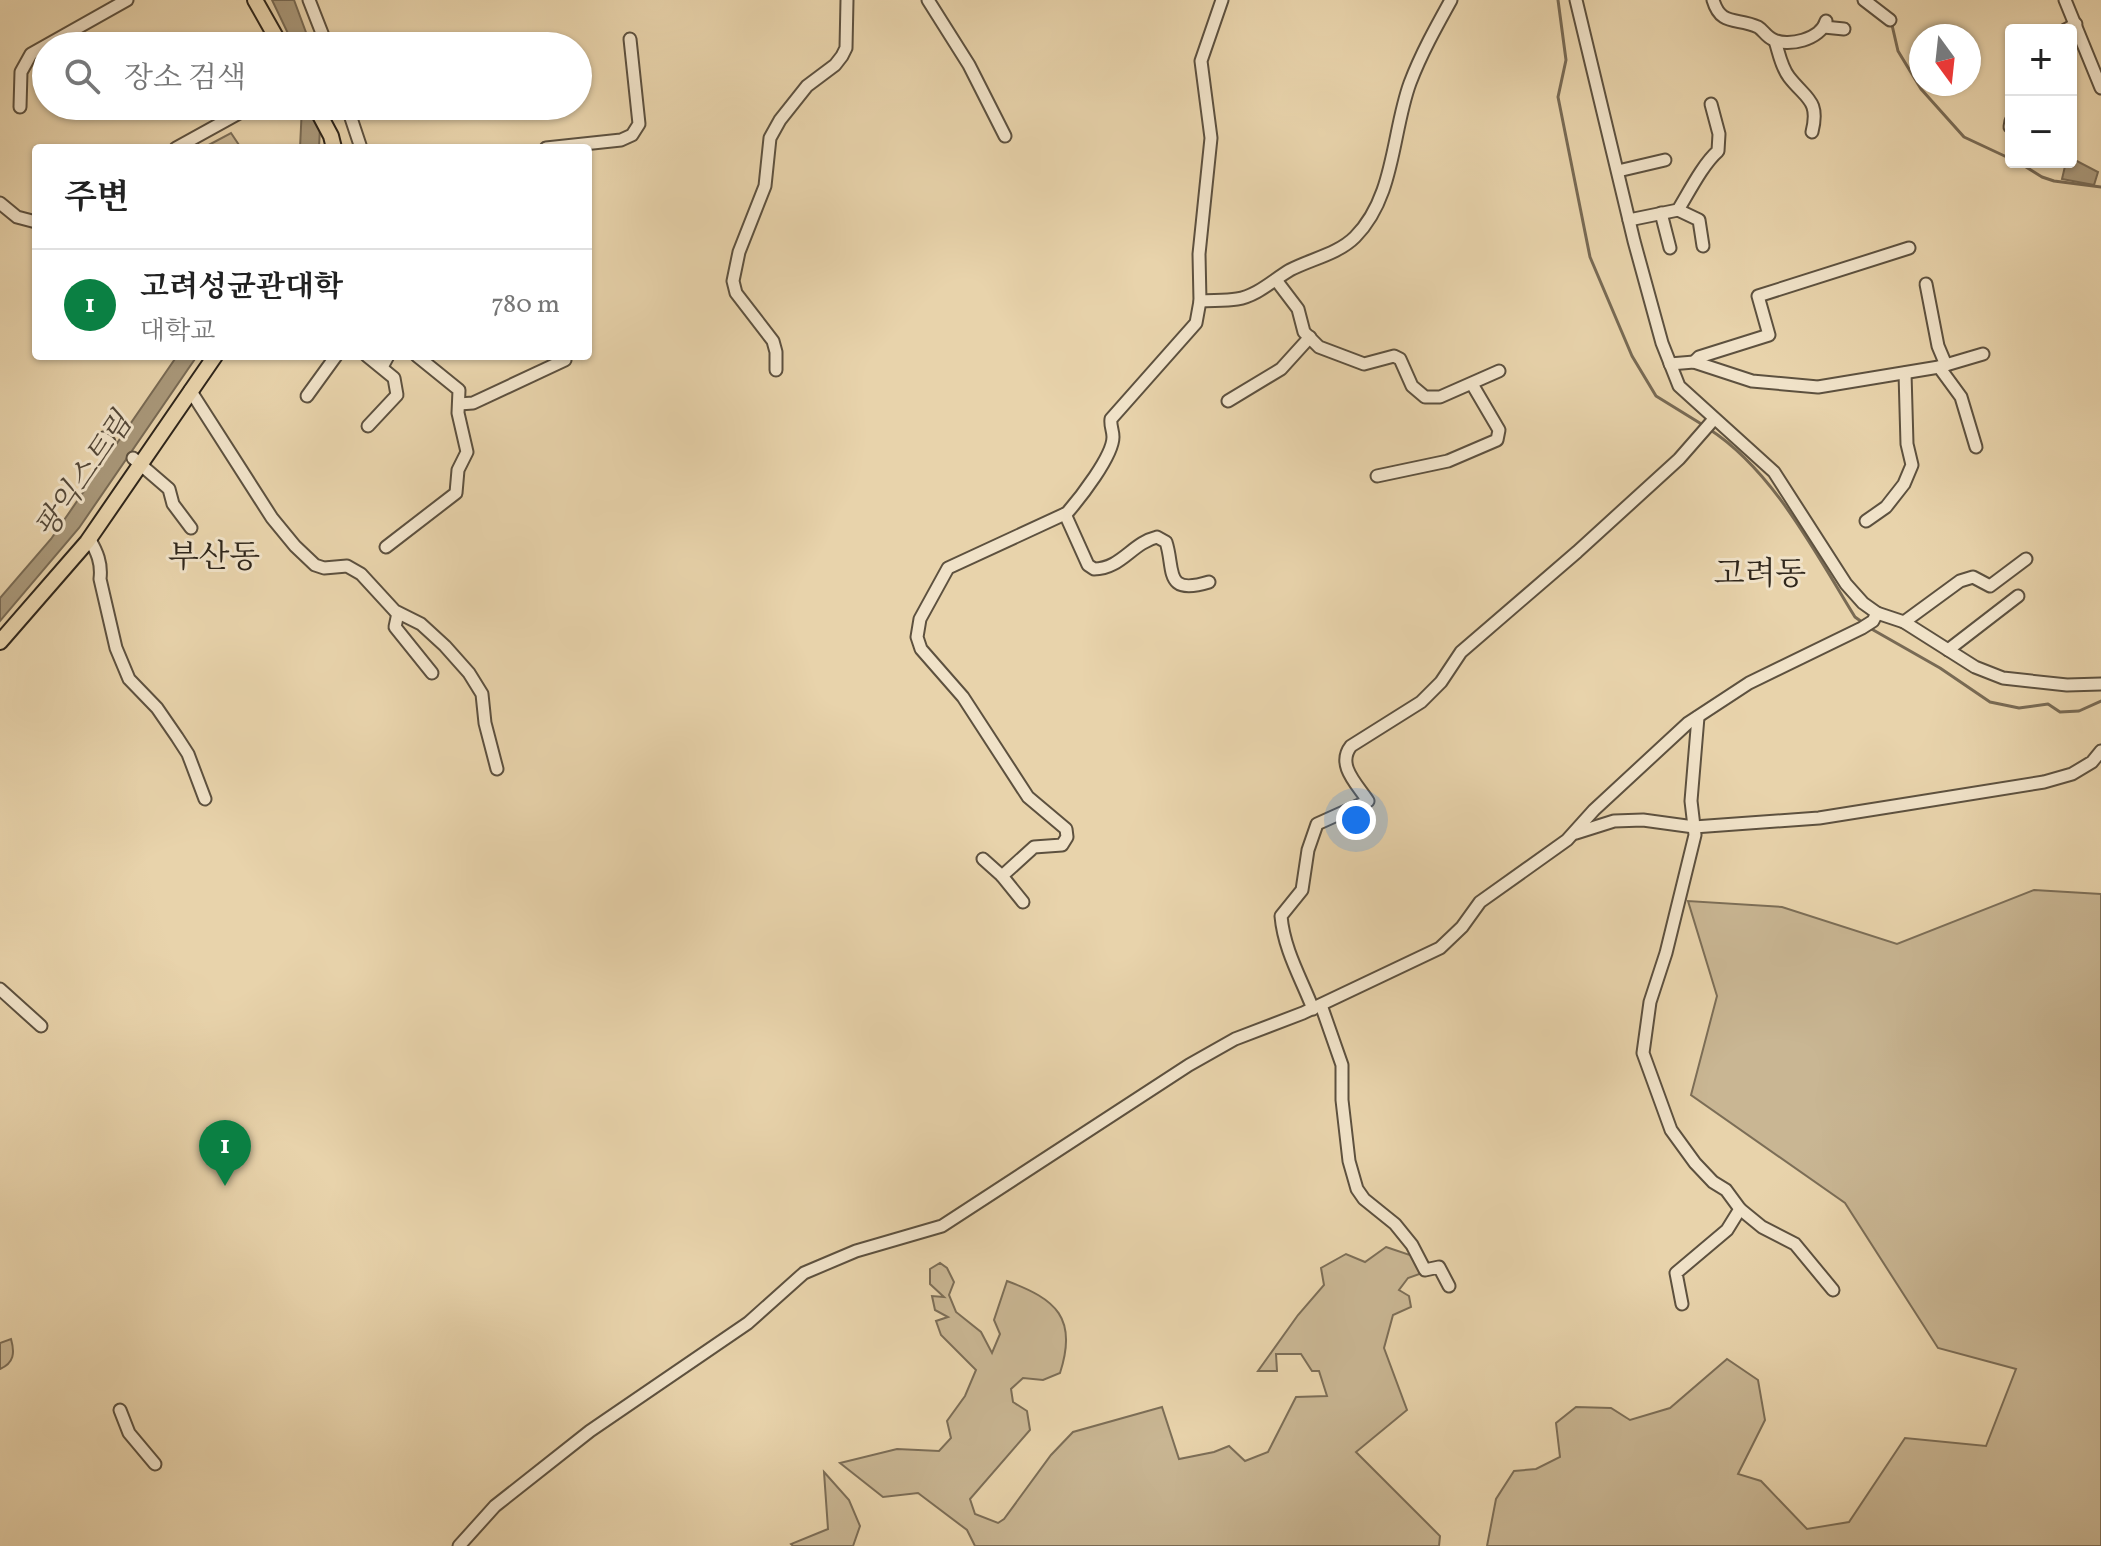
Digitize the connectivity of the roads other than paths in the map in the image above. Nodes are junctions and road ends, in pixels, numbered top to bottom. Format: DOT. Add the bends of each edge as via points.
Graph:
graph roads {
  1 [pos="127,0"];
  2 [pos="255,0"];
  3 [pos="309,0"];
  4 [pos="847,0"];
  5 [pos="928,0"];
  6 [pos="1222,0"];
  7 [pos="1451,0"];
  8 [pos="1576,0"];
  9 [pos="1713,0"];
  10 [pos="1864,0"];
  11 [pos="2065,0"];
  12 [pos="1890,20"];
  13 [pos="2076,24"];
  14 [pos="2077,27"];
  15 [pos="1844,29"];
  16 [pos="70,32"];
  17 [pos="273,32"];
  18 [pos="322,32"];
  19 [pos="630,39"];
  20 [pos="1775,41"];
  21 [pos="32,53"];
  22 [pos="2101,88"];
  23 [pos="1711,104"];
  24 [pos="20,107"];
  25 [pos="227,120"];
  26 [pos="322,120"];
  27 [pos="352,120"];
  28 [pos="1812,132"];
  29 [pos="1005,136"];
  30 [pos="183,144"];
  31 [pos="332,144"];
  32 [pos="360,144"];
  33 [pos="584,144"];
  34 [pos="1665,160"];
  35 [pos="1618,171"];
  36 [pos="0,203"];
  37 [pos="1678,210"];
  38 [pos="1661,213"];
  39 [pos="1629,220"];
  40 [pos="32,221"];
  41 [pos="1703,246"];
  42 [pos="1670,248"];
  43 [pos="1909,248"];
  44 [pos="1276,280"];
  45 [pos="1926,284"];
  46 [pos="1200,301"];
  47 [pos="1310,337"];
  48 [pos="1983,354"];
  49 [pos="212,360"];
  50 [pos="333,360"];
  51 [pos="422,360"];
  52 [pos="565,360"];
  53 [pos="385,362"];
  54 [pos="1694,362"];
  55 [pos="1670,364"];
  56 [pos="1943,366"];
  57 [pos="776,370"];
  58 [pos="1499,371"];
  59 [pos="1905,373"];
  60 [pos="1472,384"];
  61 [pos="190,390"];
  62 [pos="307,396"];
  63 [pos="1228,401"];
  64 [pos="459,404"];
  65 [pos="1713,420"];
  66 [pos="368,426"];
  67 [pos="1976,447"];
  68 [pos="137,461"];
  69 [pos="1377,476"];
  70 [pos="1065,514"];
  71 [pos="1866,521"];
  72 [pos="191,528"];
  73 [pos="89,538"];
  74 [pos="386,547"];
  75 [pos="2026,559"];
  76 [pos="1209,582"];
  77 [pos="2018,596"];
  78 [pos="398,613"];
  79 [pos="1870,621"];
  80 [pos="1904,622"];
  81 [pos="0,642"];
  82 [pos="1948,650"];
  83 [pos="432,673"];
  84 [pos="2101,684"];
  85 [pos="1698,717"];
  86 [pos="2101,751"];
  87 [pos="497,769"];
  88 [pos="205,799"];
  89 [pos="1694,827"];
  90 [pos="1572,834"];
  91 [pos="983,859"];
  92 [pos="1002,876"];
  93 [pos="1023,902"];
  94 [pos="0,989"];
  95 [pos="1317,1007"];
  96 [pos="41,1026"];
  97 [pos="1740,1209"];
  98 [pos="1449,1286"];
  99 [pos="1833,1290"];
  100 [pos="1682,1304"];
  101 [pos="120,1410"];
  102 [pos="155,1464"];
  103 [pos="459,1546"];
  1 -- 16 [label="street"];
  2 -- 17 [label="main road"];
  3 -- 18 [label="street"];
  4 -- 57 [label="street" via="842,56 807,86 770,138 765,186 733,281 736,293 773,341"];
  5 -- 29 [label="street"];
  6 -- 46 [label="street" via="1201,61 1211,138 1199,254"];
  7 -- 44 [label="street" via="1409,85 1383,190 1371,216 1343,246"];
  8 -- 35 [label="street"];
  9 -- 20 [label="street" via="1724,18 1760,28"];
  10 -- 12 [label="street"];
  11 -- 13 [label="street"];
  14 -- 22 [label="street"];
  15 -- 20 [label="street" via="1825,24 1790,44"];
  19 -- 33 [label="street" via="639,124 621,140"];
  20 -- 28 [label="street" via="1789,77 1812,100"];
  21 -- 24 [label="street" via="21,72"];
  23 -- 37 [label="street" via="1718,151"];
  25 -- 30 [label="street"];
  26 -- 31 [label="main road"];
  27 -- 32 [label="street"];
  34 -- 35 [label="street"];
  35 -- 39 [label="street"];
  36 -- 40 [label="street"];
  37 -- 38 [label="street"];
  37 -- 41 [label="street" via="1699,220"];
  38 -- 39 [label="street"];
  38 -- 42 [label="street"];
  39 -- 55 [label="street"];
  43 -- 54 [label="street" via="1758,296 1769,335"];
  44 -- 46 [label="street" via="1238,299"];
  44 -- 47 [label="street" via="1298,309"];
  45 -- 56 [label="street"];
  46 -- 70 [label="street" via="1196,323 1111,419 1110,450"];
  47 -- 60 [label="street" via="1319,347 1364,364 1400,359 1412,386 1425,397"];
  47 -- 63 [label="street" via="1281,369"];
  48 -- 56 [label="street"];
  49 -- 61 [label="main road"];
  50 -- 62 [label="street"];
  51 -- 64 [label="street" via="459,390"];
  52 -- 64 [label="street" via="473,403"];
  53 -- 66 [label="street" via="397,395"];
  54 -- 55 [label="street"];
  54 -- 59 [label="street" via="1752,381 1818,387"];
  55 -- 65 [label="street" via="1679,386"];
  56 -- 59 [label="street"];
  56 -- 67 [label="street" via="1961,397"];
  58 -- 60 [label="street"];
  59 -- 71 [label="street" via="1912,465 1886,507"];
  60 -- 69 [label="street" via="1499,430 1497,440 1448,461"];
  61 -- 68 [label="main road"];
  61 -- 78 [label="street" via="295,546 315,565 347,566 361,574"];
  64 -- 74 [label="street" via="467,452 458,470 456,493"];
  65 -- 79 [label="street" via="1774,472"];
  65 -- 95 [label="street" via="1679,459 1461,652 1421,702 1346,753 1345,766 1368,801 1317,824 1302,890 1281,916 1294,969"];
  68 -- 72 [label="street" via="169,489"];
  68 -- 73 [label="main road"];
  70 -- 76 [label="street" via="1094,569 1117,564 1157,537 1166,542 1170,572 1181,584"];
  70 -- 92 [label="street" via="948,568 920,619 921,649 963,697 1028,797 1066,829 1062,845 1034,847"];
  73 -- 81 [label="main road"];
  73 -- 88 [label="street" via="98,552 121,663 188,754"];
  75 -- 80 [label="street" via="1990,586 1973,577 1960,581"];
  77 -- 82 [label="street"];
  78 -- 83 [label="street" via="395,627"];
  78 -- 87 [label="street" via="421,624 469,673 482,694"];
  79 -- 80 [label="street"];
  79 -- 85 [label="street" via="1749,683"];
  80 -- 82 [label="street"];
  82 -- 84 [label="street" via="2003,678"];
  85 -- 89 [label="street"];
  85 -- 90 [label="street"];
  86 -- 89 [label="street" via="2072,774 2044,782 1819,818"];
  89 -- 90 [label="street" via="1614,821"];
  89 -- 97 [label="street" via="1650,1002 1643,1053 1671,1130"];
  90 -- 95 [label="street" via="1480,902 1440,948"];
  91 -- 92 [label="street"];
  92 -- 93 [label="street"];
  94 -- 96 [label="street"];
  95 -- 98 [label="street" via="1342,1065 1349,1161 1357,1189 1395,1224 1425,1270 1439,1267"];
  95 -- 103 [label="street" via="1235,1039 1189,1065 942,1226 856,1251 804,1273 748,1323 613,1415 495,1506"];
  97 -- 99 [label="street" via="1795,1244"];
  97 -- 100 [label="street" via="1727,1230 1676,1273"];
  101 -- 102 [label="street" via="129,1433"];
}
